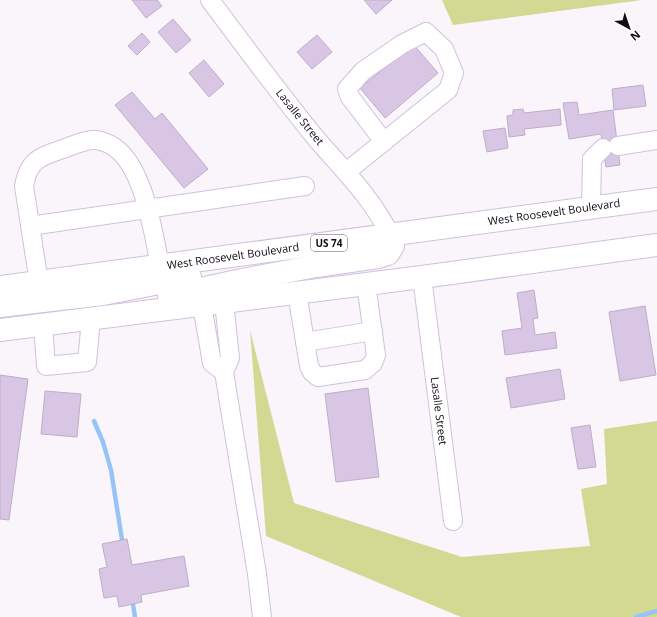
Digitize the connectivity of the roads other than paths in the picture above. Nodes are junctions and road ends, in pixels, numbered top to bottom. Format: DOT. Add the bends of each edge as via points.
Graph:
graph roads {
  1 [pos="210,0"];
  2 [pos="657,140"];
  3 [pos="384,142"];
  4 [pos="346,172"];
  5 [pos="305,186"];
  6 [pos="657,199"];
  7 [pos="591,208"];
  8 [pos="148,209"];
  9 [pos="30,226"];
  10 [pos="390,235"];
  11 [pos="657,245"];
  12 [pos="263,252"];
  13 [pos="160,266"];
  14 [pos="422,276"];
  15 [pos="39,282"];
  16 [pos="366,284"];
  17 [pos="0,287"];
  18 [pos="297,293"];
  19 [pos="224,302"];
  20 [pos="202,305"];
  21 [pos="0,306"];
  22 [pos="98,318"];
  23 [pos="44,325"];
  24 [pos="0,330"];
  25 [pos="373,331"];
  26 [pos="304,342"];
  27 [pos="224,372"];
  28 [pos="453,521"];
  29 [pos="262,617"];
  1 -- 4 [label="street, Lasalle Street" via="315,137"];
  2 -- 7 [label="street" via="610,147 592,159"];
  3 -- 3 [label="street" via="448,90 454,73 444,49 426,32 402,44 363,71 347,89 350,97"];
  3 -- 4 [label="street"];
  4 -- 10 [label="street, Lasalle Street" via="382,219"];
  5 -- 8 [label="street"];
  6 -- 7 [label="highway, West Roosevelt Boulevard / US 74"];
  7 -- 10 [label="highway, West Roosevelt Boulevard / US 74"];
  8 -- 9 [label="street"];
  8 -- 9 [label="street" via="133,168 108,144 93,139 42,156 31,166 24,186"];
  8 -- 13 [label="street"];
  9 -- 15 [label="street"];
  10 -- 12 [label="highway, West Roosevelt Boulevard / US 74"];
  10 -- 22 [label="highway" via="393,246 388,254 378,257 237,280 166,297"];
  11 -- 14 [label="highway"];
  12 -- 13 [label="highway, West Roosevelt Boulevard / US 74"];
  12 -- 21 [label="highway" via="230,265 165,282 104,294"];
  13 -- 15 [label="highway, West Roosevelt Boulevard / US 74"];
  14 -- 16 [label="highway"];
  14 -- 28 [label="street, Lasalle Street"];
  15 -- 17 [label="highway, West Roosevelt Boulevard / US 74"];
  16 -- 18 [label="highway"];
  16 -- 25 [label="street"];
  18 -- 19 [label="highway"];
  18 -- 26 [label="street"];
  19 -- 20 [label="highway"];
  19 -- 27 [label="street" via="230,358"];
  20 -- 22 [label="highway"];
  20 -- 27 [label="street" via="212,363"];
  22 -- 23 [label="highway"];
  22 -- 23 [label="street" via="87,362 46,366"];
  23 -- 24 [label="highway"];
  25 -- 26 [label="street"];
  25 -- 26 [label="street" via="376,355 374,363 365,370 318,377 309,366"];
  27 -- 29 [label="street"];
}
